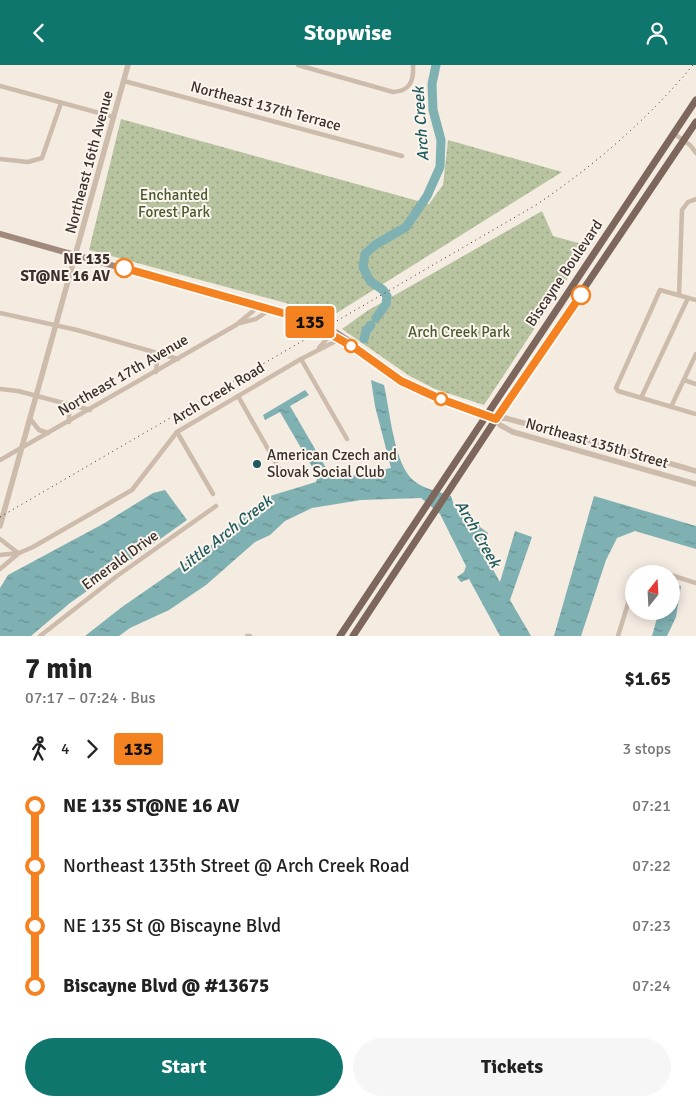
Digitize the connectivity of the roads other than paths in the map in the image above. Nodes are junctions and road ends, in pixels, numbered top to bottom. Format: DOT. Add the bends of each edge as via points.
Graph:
graph roads {
  1 [pos="128,65"];
  2 [pos="298,65"];
  3 [pos="413,65"];
  4 [pos="124,81"];
  5 [pos="0,86"];
  6 [pos="696,100"];
  7 [pos="61,103"];
  8 [pos="686,114"];
  9 [pos="114,117"];
  10 [pos="696,121"];
  11 [pos="673,133"];
  12 [pos="684,140"];
  13 [pos="696,153"];
  14 [pos="402,156"];
  15 [pos="0,159"];
  16 [pos="696,199"];
  17 [pos="610,229"];
  18 [pos="0,234"];
  19 [pos="620,235"];
  20 [pos="76,255"];
  21 [pos="679,295"];
  22 [pos="688,298"];
  23 [pos="696,300"];
  24 [pos="256,305"];
  25 [pos="271,309"];
  26 [pos="0,313"];
  27 [pos="551,318"];
  28 [pos="307,320"];
  29 [pos="236,324"];
  30 [pos="561,324"];
  31 [pos="57,326"];
  32 [pos="331,334"];
  33 [pos="340,339"];
  34 [pos="355,348"];
  35 [pos="318,349"];
  36 [pos="149,350"];
  37 [pos="696,354"];
  38 [pos="178,359"];
  39 [pos="301,359"];
  40 [pos="156,372"];
  41 [pos="684,380"];
  42 [pos="696,384"];
  43 [pos="0,389"];
  44 [pos="38,395"];
  45 [pos="238,396"];
  46 [pos="642,399"];
  47 [pos="65,403"];
  48 [pos="671,407"];
  49 [pos="90,410"];
  50 [pos="696,414"];
  51 [pos="485,415"];
  52 [pos="496,419"];
  53 [pos="30,420"];
  54 [pos="69,422"];
  55 [pos="176,432"];
  56 [pos="48,433"];
  57 [pos="347,439"];
  58 [pos="22,448"];
  59 [pos="0,461"];
  60 [pos="696,471"];
  61 [pos="281,472"];
  62 [pos="696,484"];
  63 [pos="213,494"];
  64 [pos="216,506"];
  65 [pos="0,526"];
  66 [pos="0,539"];
  67 [pos="19,553"];
  68 [pos="0,555"];
  69 [pos="0,562"];
  70 [pos="7,563"];
  71 [pos="0,569"];
  72 [pos="680,578"];
  73 [pos="696,583"];
  74 [pos="625,613"];
  75 [pos="40,636"];
  76 [pos="340,636"];
  77 [pos="353,636"];
  78 [pos="618,636"];
  1 -- 4 [label="street, Northeast 16th Avenue"];
  2 -- 3 [label="street" via="393,92 408,88"];
  4 -- 9 [label="street, Northeast 16th Avenue"];
  4 -- 14 [label="street, Northeast 137th Terrace"];
  5 -- 7 [label="street"];
  6 -- 8 [label="main road, Biscayne Boulevard"];
  7 -- 9 [label="street"];
  7 -- 15 [label="street" via="44,154 38,161"];
  8 -- 10 [label="street"];
  8 -- 11 [label="main road, Biscayne Boulevard"];
  9 -- 20 [label="street, Northeast 16th Avenue"];
  10 -- 12 [label="main road, Biscayne Boulevard"];
  11 -- 12 [label="street"];
  11 -- 17 [label="main road, Biscayne Boulevard"];
  12 -- 13 [label="street"];
  12 -- 19 [label="main road, Biscayne Boulevard"];
  16 -- 21 [label="street" via="688,202 682,210"];
  17 -- 19 [label="main road"];
  17 -- 27 [label="main road, Biscayne Boulevard"];
  18 -- 20 [label="main road, Northeast 135th Street"];
  19 -- 30 [label="main road, Biscayne Boulevard"];
  20 -- 24 [label="main road, Northeast 135th Street"];
  20 -- 31 [label="street, Northeast 16th Avenue"];
  21 -- 22 [label="street"];
  21 -- 46 [label="street" via="660,290 616,384 618,391"];
  22 -- 23 [label="street"];
  22 -- 46 [label="street"];
  24 -- 25 [label="main road, Northeast 135th Street"];
  24 -- 29 [label="street, Northeast 17th Avenue"];
  25 -- 28 [label="main road, Northeast 135th Street"];
  25 -- 29 [label="street, Northeast 17th Avenue" via="256,319"];
  26 -- 31 [label="street"];
  27 -- 30 [label="main road"];
  27 -- 51 [label="main road, Biscayne Boulevard"];
  28 -- 32 [label="main road, Northeast 135th Street"];
  28 -- 34 [label="main road, Northeast 135th Street" via="342,335"];
  29 -- 38 [label="street, Northeast 17th Avenue"];
  30 -- 52 [label="main road, Biscayne Boulevard"];
  31 -- 36 [label="street"];
  31 -- 44 [label="street, Northeast 16th Avenue"];
  32 -- 33 [label="main road, Northeast 135th Street"];
  32 -- 35 [label="street, Arch Creek Road"];
  33 -- 34 [label="main road, Northeast 135th Street"];
  33 -- 35 [label="street, Arch Creek Road"];
  34 -- 51 [label="main road, Northeast 135th Street" via="401,381"];
  35 -- 39 [label="street, Arch Creek Road"];
  36 -- 38 [label="street"];
  36 -- 40 [label="street" via="156,358"];
  37 -- 41 [label="street"];
  38 -- 40 [label="street, Northeast 17th Avenue"];
  39 -- 45 [label="street, Arch Creek Road"];
  39 -- 57 [label="street"];
  40 -- 49 [label="street, Northeast 17th Avenue"];
  41 -- 42 [label="street"];
  41 -- 48 [label="street"];
  43 -- 44 [label="street"];
  44 -- 47 [label="street"];
  44 -- 53 [label="street, Northeast 16th Avenue"];
  45 -- 55 [label="street, Arch Creek Road"];
  45 -- 61 [label="street"];
  46 -- 48 [label="street"];
  47 -- 49 [label="street"];
  47 -- 54 [label="street"];
  48 -- 50 [label="street"];
  49 -- 54 [label="street, Northeast 17th Avenue"];
  51 -- 52 [label="main road, Northeast 135th Street"];
  51 -- 76 [label="main road, Biscayne Boulevard"];
  52 -- 60 [label="street, Northeast 135th Street" via="505,418 576,439 601,442"];
  52 -- 62 [label="street, Northeast 135th Street" via="500,425 513,431"];
  52 -- 77 [label="main road, Biscayne Boulevard"];
  53 -- 56 [label="street" via="39,430"];
  53 -- 58 [label="street, Northeast 16th Avenue"];
  54 -- 56 [label="street, Northeast 17th Avenue"];
  55 -- 63 [label="street"];
  55 -- 67 [label="street, Arch Creek Road" via="132,490"];
  56 -- 58 [label="street, Northeast 17th Avenue"];
  58 -- 59 [label="street, Northeast 17th Avenue"];
  58 -- 65 [label="street, Northeast 16th Avenue"];
  64 -- 75 [label="street, Emerald Drive" via="117,576"];
  66 -- 67 [label="street"];
  67 -- 68 [label="street, Arch Creek Road"];
  67 -- 70 [label="street, Arch Creek Road"];
  69 -- 70 [label="street"];
  70 -- 71 [label="street, Arch Creek Road"];
  72 -- 73 [label="street"];
  74 -- 78 [label="street"];
}
